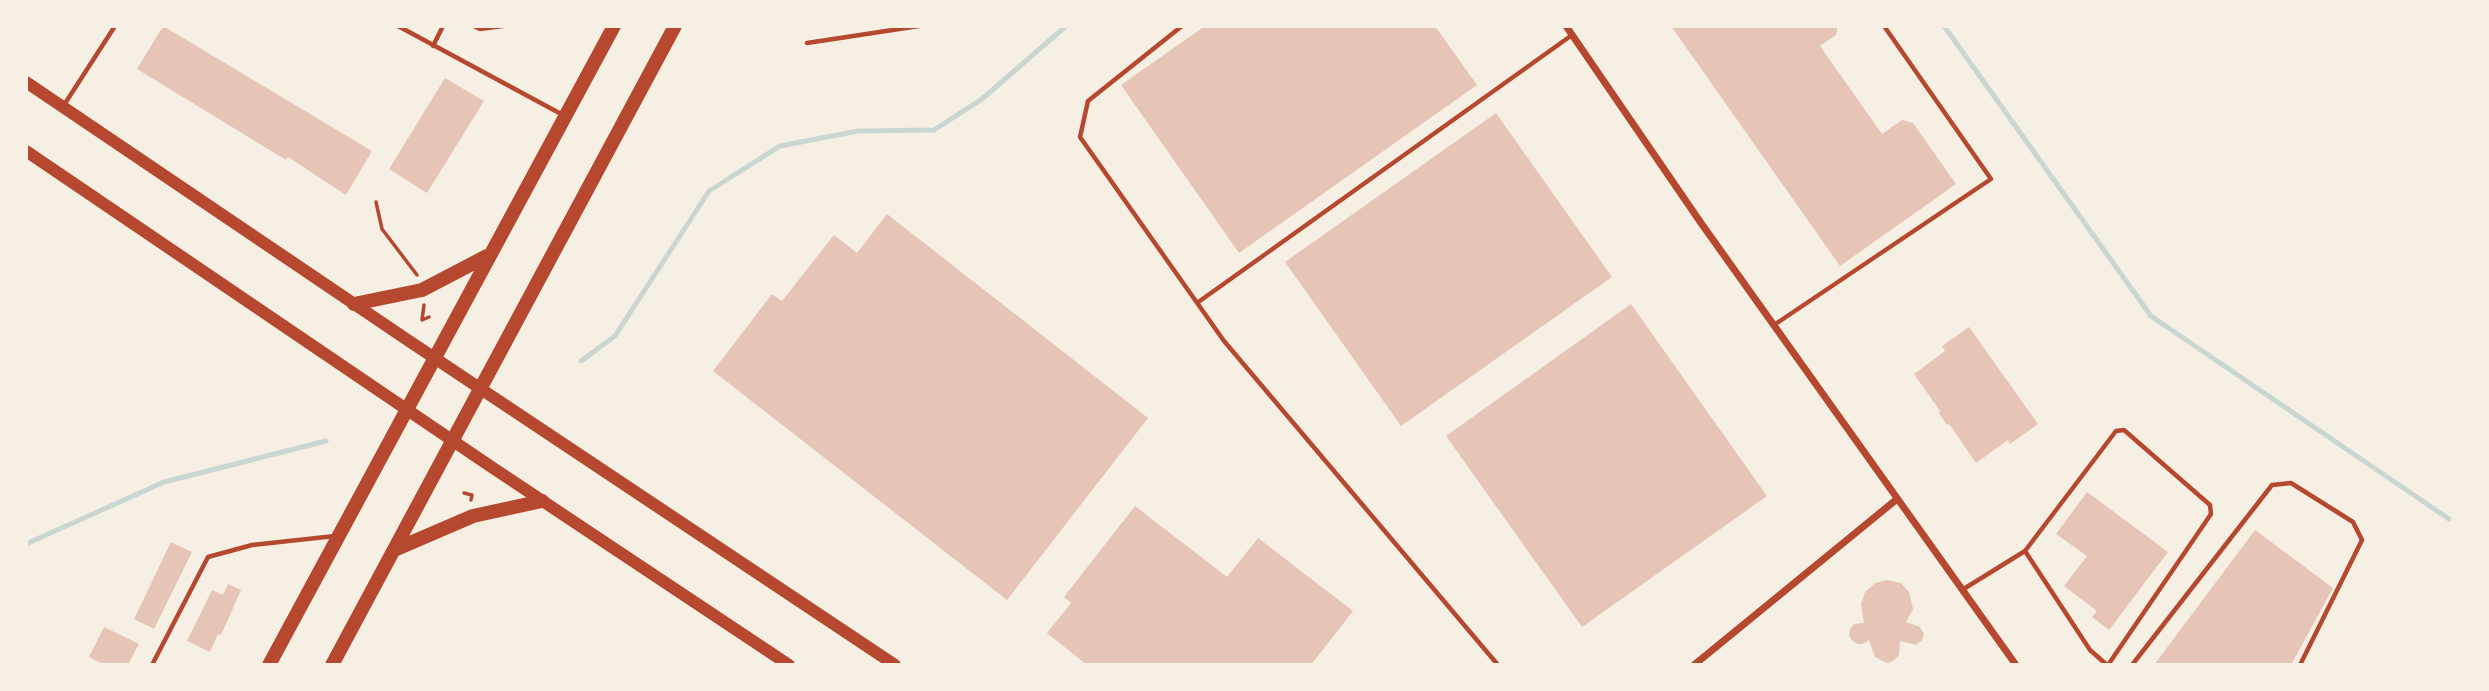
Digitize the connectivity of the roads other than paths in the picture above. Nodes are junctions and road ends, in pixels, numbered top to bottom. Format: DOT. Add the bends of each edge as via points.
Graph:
graph roads {
  1 [pos="115,26"];
  2 [pos="398,26"];
  3 [pos="443,26"];
  4 [pos="474,26"];
  5 [pos="503,26"];
  6 [pos="614,26"];
  7 [pos="675,26"];
  8 [pos="919,26"];
  9 [pos="1182,26"];
  10 [pos="1566,26"];
  11 [pos="1884,26"];
  12 [pos="1572,35"];
  13 [pos="807,43"];
  14 [pos="433,46"];
  15 [pos="26,82"];
  16 [pos="63,107"];
  17 [pos="564,116"];
  18 [pos="26,151"];
  19 [pos="489,255"];
  20 [pos="1197,303"];
  21 [pos="354,304"];
  22 [pos="1774,325"];
  23 [pos="434,358"];
  24 [pos="481,389"];
  25 [pos="406,410"];
  26 [pos="453,441"];
  27 [pos="1897,499"];
  28 [pos="542,501"];
  29 [pos="338,536"];
  30 [pos="394,550"];
  31 [pos="2025,551"];
  32 [pos="1962,590"];
  33 [pos="152,665"];
  34 [pos="270,665"];
  35 [pos="332,665"];
  36 [pos="789,665"];
  37 [pos="895,665"];
  38 [pos="1498,665"];
  39 [pos="1694,665"];
  40 [pos="2016,665"];
  41 [pos="2108,665"];
  42 [pos="2132,665"];
  43 [pos="2300,665"];
  1 -- 16 [label="lane"];
  2 -- 14 [label="lane"];
  3 -- 14 [label="lane"];
  4 -- 5 [label="lane"];
  6 -- 17 [label="main road"];
  7 -- 24 [label="main road"];
  8 -- 13 [label="lane"];
  9 -- 20 [label="lane" via="1088,101 1080,136"];
  10 -- 12 [label="street"];
  11 -- 22 [label="lane" via="1991,179"];
  12 -- 20 [label="lane"];
  12 -- 22 [label="street"];
  14 -- 17 [label="lane"];
  15 -- 16 [label="main road"];
  16 -- 21 [label="main road"];
  17 -- 19 [label="main road"];
  18 -- 25 [label="main road"];
  19 -- 21 [label="main road" via="422,290"];
  19 -- 23 [label="main road"];
  20 -- 38 [label="lane" via="1224,341"];
  21 -- 23 [label="main road"];
  22 -- 27 [label="street"];
  23 -- 24 [label="main road"];
  23 -- 25 [label="main road"];
  24 -- 26 [label="main road"];
  24 -- 37 [label="main road"];
  25 -- 26 [label="main road"];
  25 -- 29 [label="main road"];
  26 -- 28 [label="main road"];
  26 -- 30 [label="main road"];
  27 -- 32 [label="street"];
  27 -- 39 [label="street"];
  28 -- 30 [label="main road" via="473,516"];
  28 -- 36 [label="main road"];
  29 -- 33 [label="lane" via="252,545 208,557"];
  29 -- 34 [label="main road"];
  30 -- 35 [label="main road"];
  31 -- 32 [label="lane"];
  31 -- 41 [label="lane" via="2090,650"];
  31 -- 41 [label="lane" via="2116,431 2124,430 2210,505 2211,514"];
  32 -- 40 [label="street"];
  42 -- 43 [label="lane" via="2272,485 2291,483 2353,522 2362,540"];
}
